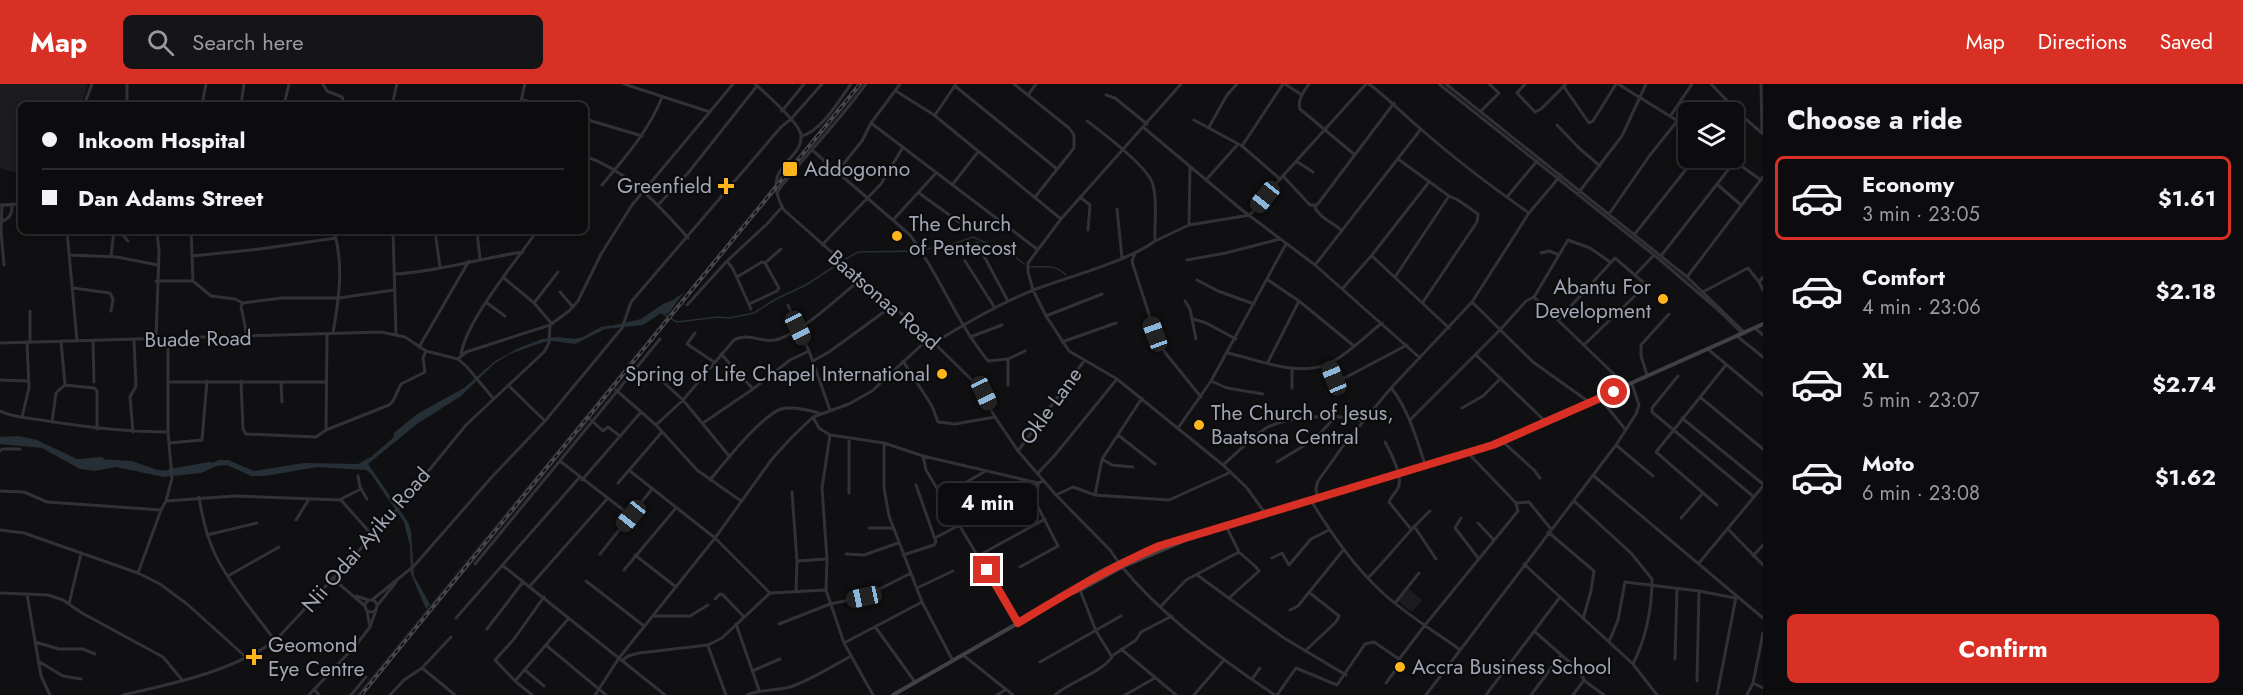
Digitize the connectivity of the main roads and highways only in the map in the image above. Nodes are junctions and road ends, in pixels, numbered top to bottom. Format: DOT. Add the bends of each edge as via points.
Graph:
graph roads {
  1 [pos="1763,324"];
  2 [pos="1121,565"];
  3 [pos="1067,595"];
  4 [pos="893,695"];
  1 -- 2 [label="main road" via="1503,441 1190,538 1186,536"];
  2 -- 3 [label="main road"];
  2 -- 3 [label="main road" via="1075,587"];
  3 -- 4 [label="main road"];
}
